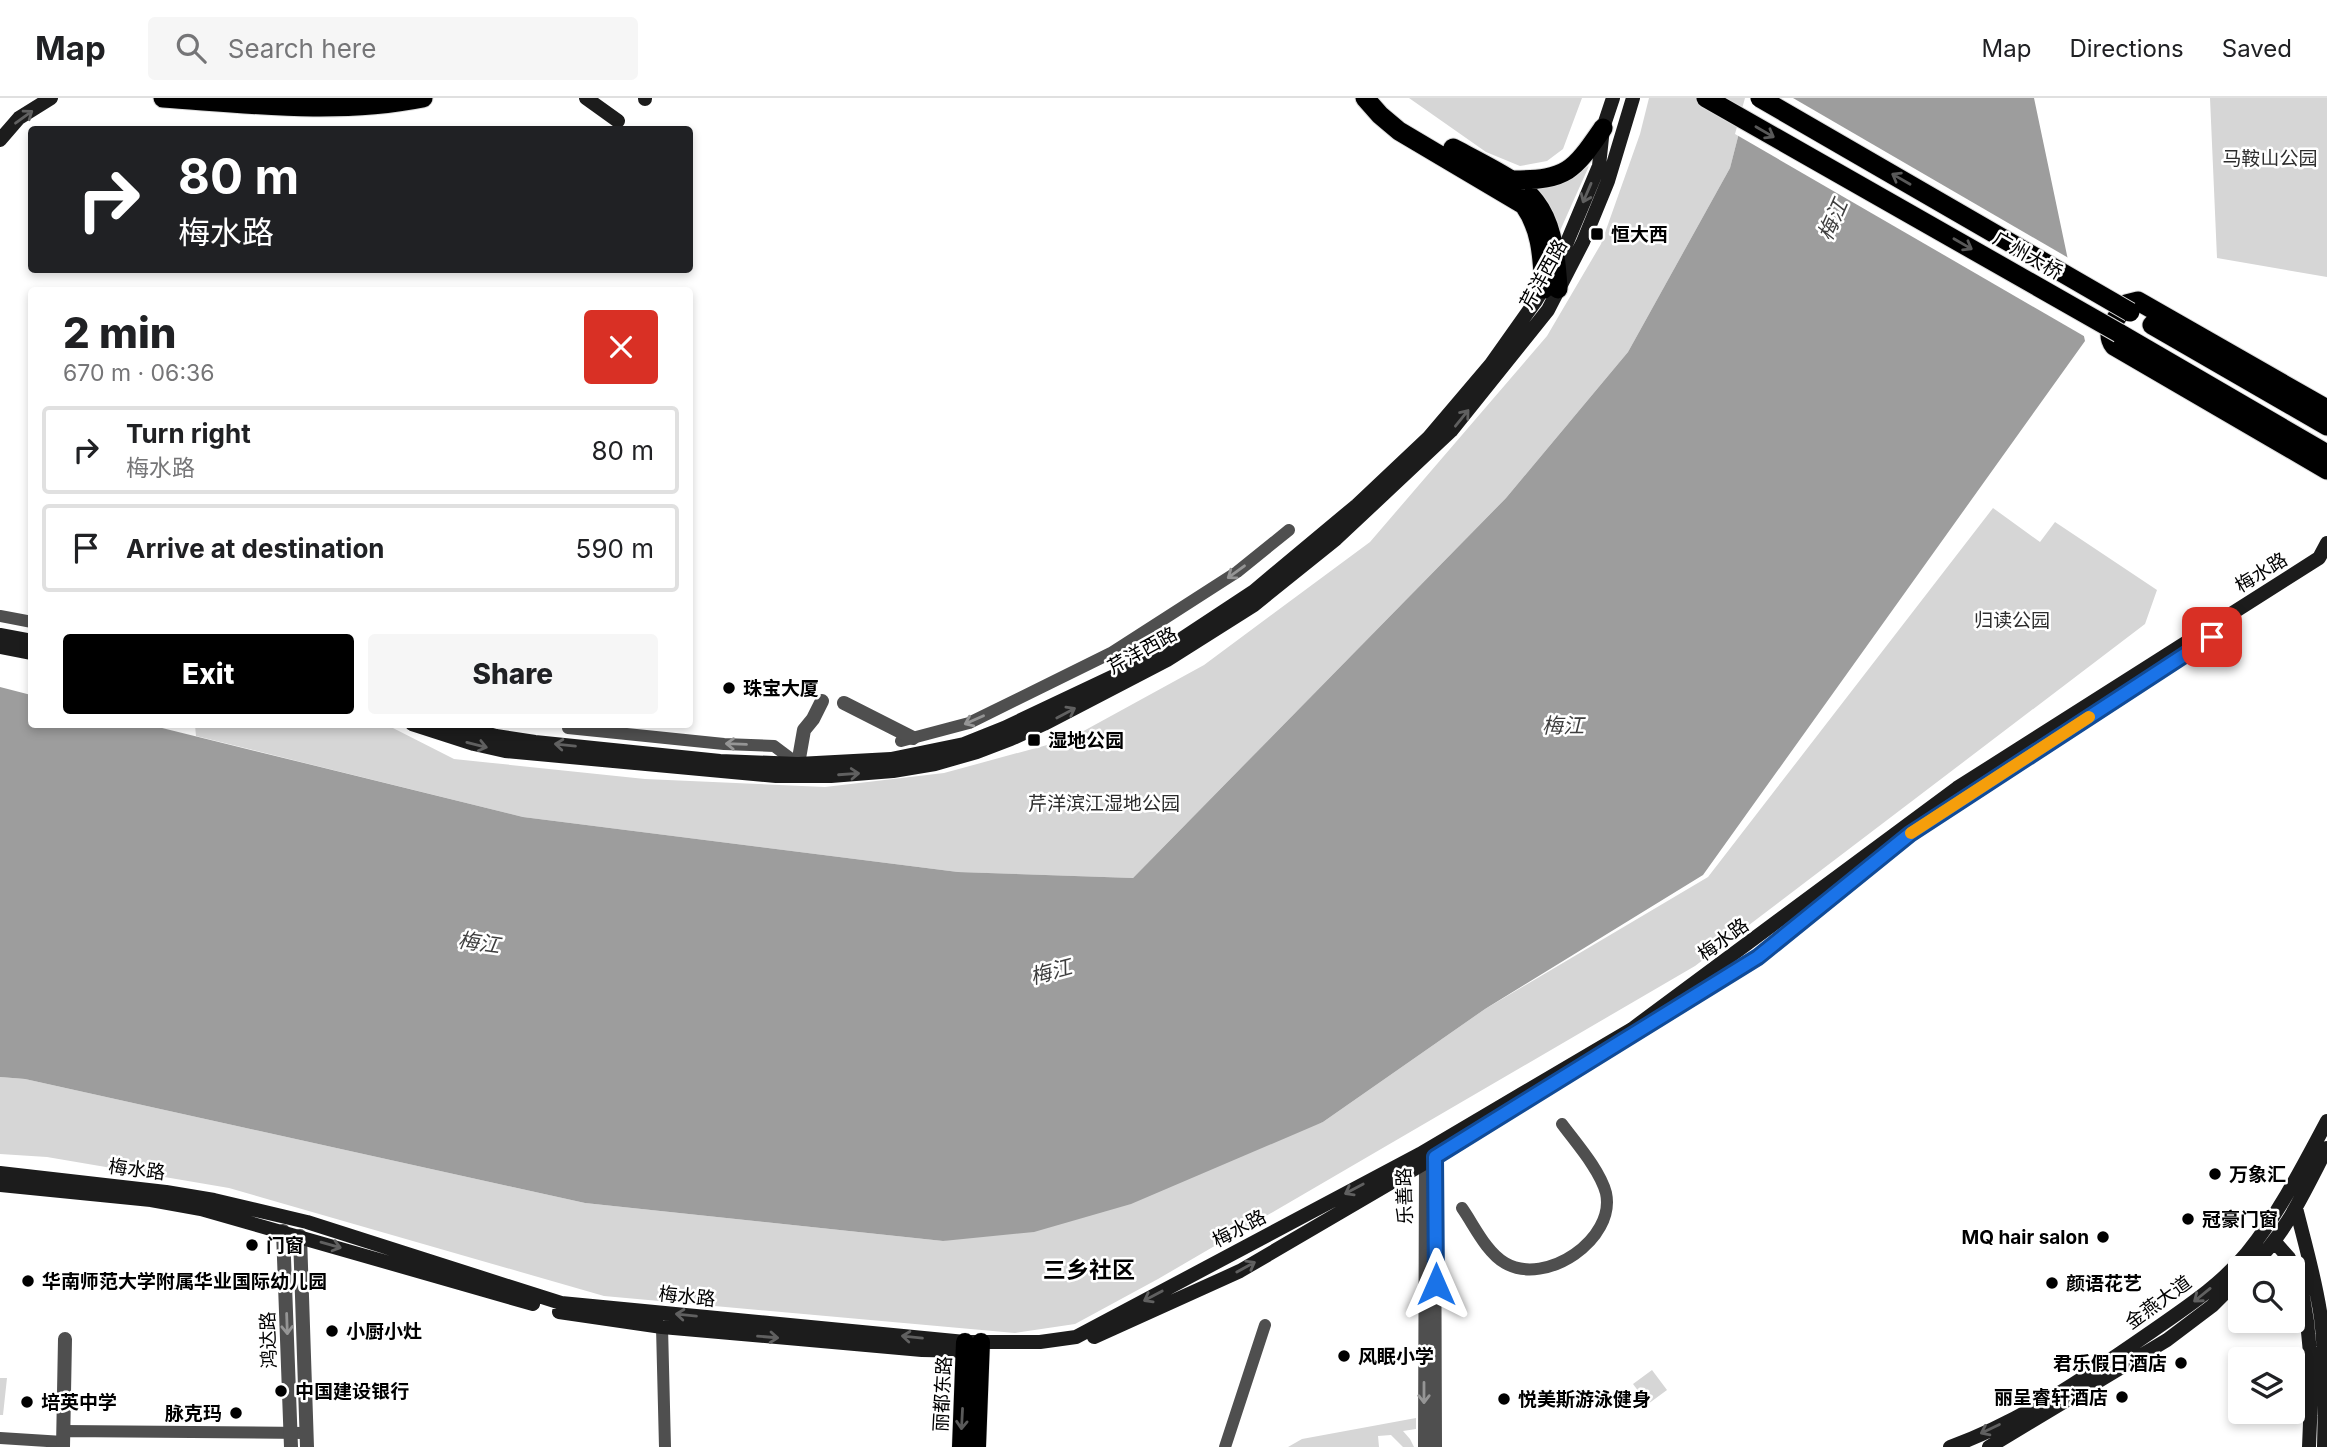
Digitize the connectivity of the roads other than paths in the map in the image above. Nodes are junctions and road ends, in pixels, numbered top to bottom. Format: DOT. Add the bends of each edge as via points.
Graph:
graph roads {
  1 [pos="51,98"];
  2 [pos="163,98"];
  3 [pos="423,98"];
  4 [pos="586,98"];
  5 [pos="1365,98"];
  6 [pos="1381,98"];
  7 [pos="1613,98"];
  8 [pos="1633,98"];
  9 [pos="1706,98"];
  10 [pos="1760,98"];
  11 [pos="618,121"];
  12 [pos="1603,128"];
  13 [pos="0,140"];
  14 [pos="1514,180"];
  15 [pos="1557,266"];
  16 [pos="1551,289"];
  17 [pos="2327,409"];
  18 [pos="2327,426"];
  19 [pos="2327,454"];
  20 [pos="2327,470"];
  21 [pos="1289,530"];
  22 [pos="2327,544"];
  23 [pos="2327,560"];
  24 [pos="0,616"];
  25 [pos="28,621"];
  26 [pos="0,635"];
  27 [pos="28,639"];
  28 [pos="0,647"];
  29 [pos="28,652"];
  30 [pos="822,702"];
  31 [pos="844,703"];
  32 [pos="424,728"];
  33 [pos="466,728"];
  34 [pos="568,728"];
  35 [pos="907,739"];
  36 [pos="798,764"];
  37 [pos="2327,1122"];
  38 [pos="1562,1125"];
  39 [pos="2327,1147"];
  40 [pos="1428,1156"];
  41 [pos="0,1173"];
  42 [pos="0,1185"];
  43 [pos="1462,1208"];
  44 [pos="2296,1208"];
  45 [pos="283,1231"];
  46 [pos="300,1236"];
  47 [pos="2274,1241"];
  48 [pos="2261,1256"];
  49 [pos="2228,1290"];
  50 [pos="1265,1325"];
  51 [pos="662,1327"];
  52 [pos="65,1339"];
  53 [pos="973,1347"];
  54 [pos="0,1438"];
  55 [pos="63,1440"];
  56 [pos="291,1440"];
  57 [pos="307,1440"];
  58 [pos="665,1447"];
  59 [pos="961,1447"];
  60 [pos="976,1447"];
  61 [pos="1225,1447"];
  62 [pos="1424,1447"];
  63 [pos="1436,1447"];
  64 [pos="1950,1447"];
  65 [pos="1989,1447"];
  66 [pos="2309,1447"];
  67 [pos="2324,1447"];
  13 -- 1 [label="main road, one-way" via="19,118"];
  2 -- 3 [label="highway" via="297,107 351,107"];
  4 -- 11 [label="main road"];
  5 -- 16 [label="highway" via="1399,131 1524,205 1535,221"];
  6 -- 14 [label="highway" via="1401,118"];
  7 -- 12 [label="main road, 芹洋西路"];
  8 -- 16 [label="main road, 芹洋西路" via="1608,181 1583,242"];
  9 -- 19 [label="highway, 广州大桥, one-way, bridge"];
  18 -- 10 [label="highway, 广州大桥, one-way, bridge"];
  12 -- 14 [label="highway" via="1581,160 1567,171 1545,180"];
  12 -- 15 [label="main road, 芹洋西路, one-way" via="1599,166"];
  14 -- 15 [label="highway" via="1547,219"];
  15 -- 16 [label="highway"];
  32 -- 16 [label="main road, 芹洋西路, one-way" via="518,753 776,776 893,771 977,752 1044,724 1167,660 1254,605 1336,539 1451,431 1548,310"];
  16 -- 36 [label="main road, 芹洋西路" via="1429,437 1357,505 1254,591 1164,650 964,744 891,759"];
  17 -- 20 [label="highway" via="2138,302 2126,304 2108,331 2114,346"];
  21 -- 35 [label="street, one-way" via="1237,572 1111,653 969,723"];
  22 -- 40 [label="main road, 梅水路" via="2319,558 1957,788 1632,1029"];
  23 -- 40 [label="main road, 梅水路" via="1910,834 1758,957"];
  24 -- 25 [label="street"];
  26 -- 27 [label="main road"];
  28 -- 29 [label="main road"];
  30 -- 36 [label="street" via="804,730"];
  31 -- 35 [label="street"];
  36 -- 33 [label="main road, 芹洋西路, one-way" via="720,761 535,742"];
  36 -- 34 [label="street, one-way" via="774,746"];
  37 -- 64 [label="main road, 金燕大道, one-way" via="2288,1194 2246,1254 2203,1295 2079,1382"];
  38 -- 43 [label="street" via="1606,1191 1607,1208 1583,1249 1549,1267 1525,1269 1505,1263"];
  39 -- 44 [label="main road"];
  40 -- 53 [label="main road, 梅水路" via="1240,1270 1071,1347 1055,1351"];
  40 -- 62 [label="street, 乐善路, one-way"];
  40 -- 63 [label="street, 乐善路"];
  53 -- 41 [label="main road, 梅水路, one-way" via="561,1303 307,1222 214,1200"];
  42 -- 45 [label="main road, 梅水路" via="151,1200"];
  44 -- 47 [label="main road"];
  44 -- 67 [label="main road" via="2321,1317"];
  45 -- 46 [label="main road, 梅水路"];
  45 -- 56 [label="street, 鸿达路, one-way"];
  46 -- 51 [label="main road, 梅水路, one-way" via="561,1312"];
  46 -- 57 [label="street, 鸿达路"];
  47 -- 48 [label="main road"];
  47 -- 66 [label="main road" via="2300,1278 2312,1374"];
  49 -- 65 [label="main road, 金燕大道" via="2167,1340"];
  50 -- 61 [label="street"];
  51 -- 53 [label="main road, 梅水路, one-way" via="922,1350"];
  51 -- 58 [label="street"];
  52 -- 55 [label="street"];
  53 -- 59 [label="main road, 丽都东路, one-way"];
  53 -- 60 [label="main road, 丽都东路"];
  54 -- 55 [label="street"];
  55 -- 56 [label="street"];
  56 -- 57 [label="street"];
}
